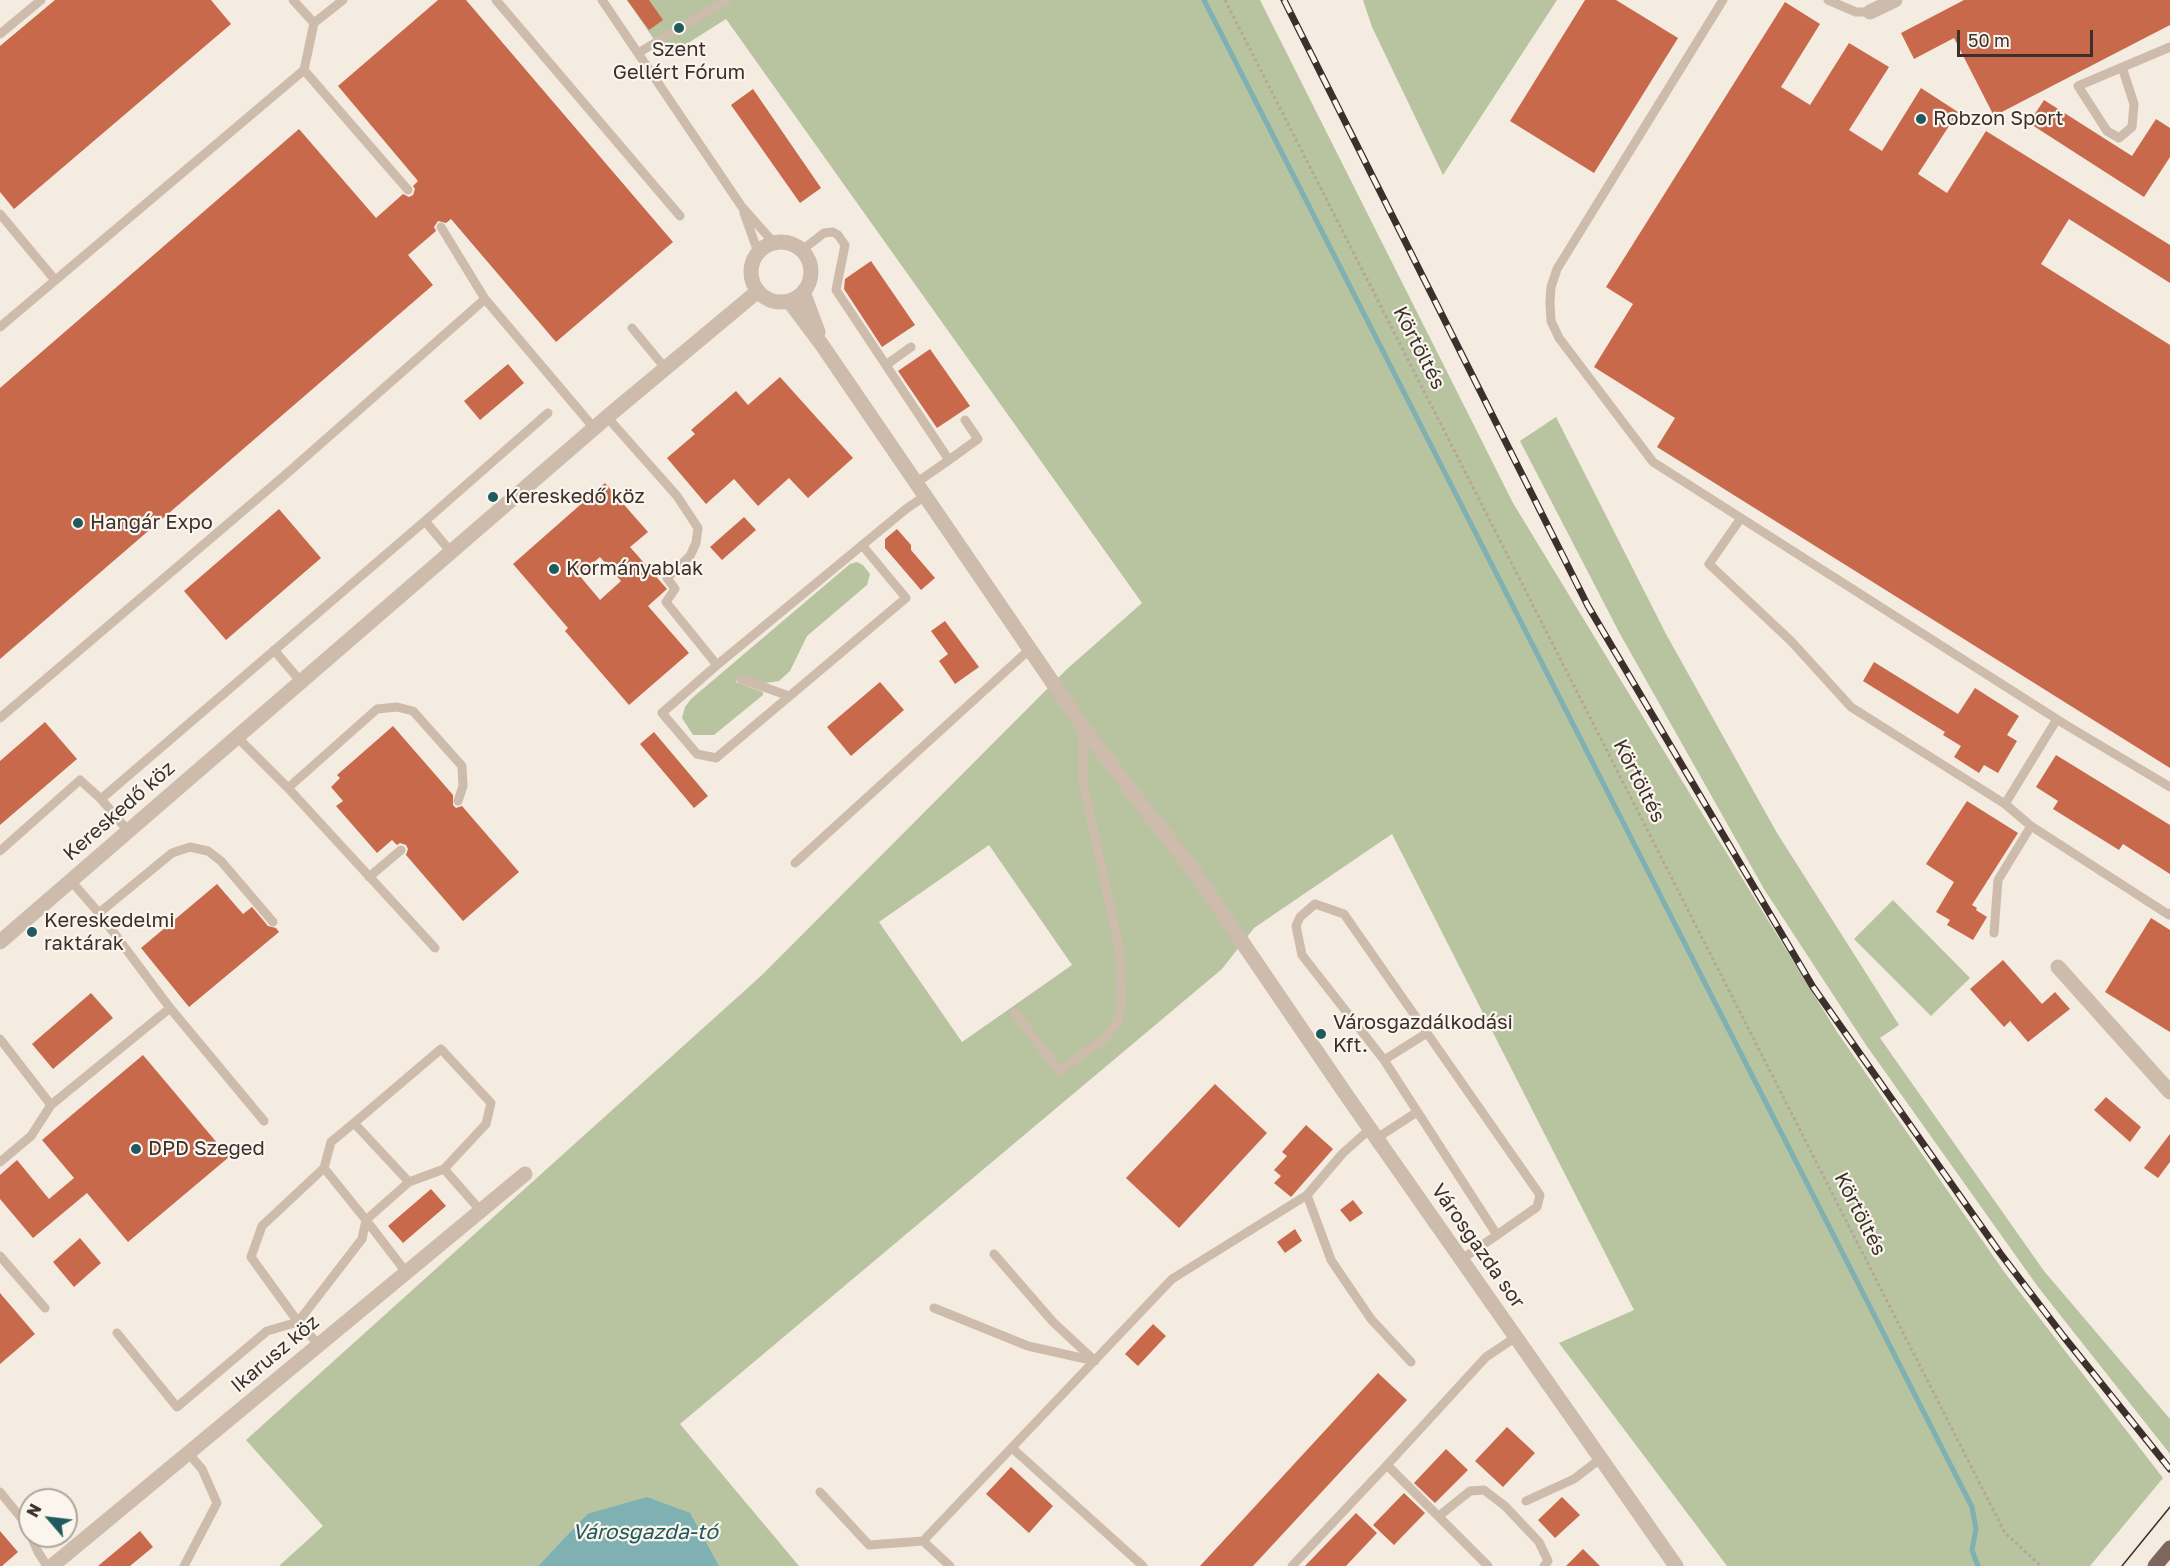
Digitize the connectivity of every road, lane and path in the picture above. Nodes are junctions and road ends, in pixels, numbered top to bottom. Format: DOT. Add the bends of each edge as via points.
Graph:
graph roads {
  1 [pos="40,0"];
  2 [pos="293,0"];
  3 [pos="343,0"];
  4 [pos="496,0"];
  5 [pos="602,0"];
  6 [pos="726,0"];
  7 [pos="1225,0"];
  8 [pos="1723,0"];
  9 [pos="1828,0"];
  10 [pos="1895,0"];
  11 [pos="1870,12"];
  12 [pos="314,23"];
  13 [pos="0,34"];
  14 [pos="2170,46"];
  15 [pos="638,53"];
  16 [pos="2122,67"];
  17 [pos="304,70"];
  18 [pos="408,190"];
  19 [pos="742,207"];
  20 [pos="0,214"];
  21 [pos="680,216"];
  22 [pos="441,227"];
  23 [pos="774,243"];
  24 [pos="802,250"];
  25 [pos="758,252"];
  26 [pos="55,280"];
  27 [pos="758,291"];
  28 [pos="803,292"];
  29 [pos="485,299"];
  30 [pos="789,301"];
  31 [pos="0,327"];
  32 [pos="632,328"];
  33 [pos="822,345"];
  34 [pos="911,347"];
  35 [pos="886,365"];
  36 [pos="666,369"];
  37 [pos="548,413"];
  38 [pos="607,417"];
  39 [pos="965,420"];
  40 [pos="594,428"];
  41 [pos="949,460"];
  42 [pos="920,489"];
  43 [pos="1741,518"];
  44 [pos="425,521"];
  45 [pos="862,545"];
  46 [pos="451,552"];
  47 [pos="1030,649"];
  48 [pos="274,650"];
  49 [pos="717,665"];
  50 [pos="741,679"];
  51 [pos="301,682"];
  52 [pos="789,696"];
  53 [pos="0,718"];
  54 [pos="2057,719"];
  55 [pos="1083,727"];
  56 [pos="237,737"];
  57 [pos="2170,787"];
  58 [pos="288,788"];
  59 [pos="101,799"];
  60 [pos="458,801"];
  61 [pos="2005,804"];
  62 [pos="2031,826"];
  63 [pos="128,831"];
  64 [pos="401,850"];
  65 [pos="0,851"];
  66 [pos="795,863"];
  67 [pos="369,877"];
  68 [pos="71,881"];
  69 [pos="99,913"];
  70 [pos="2170,913"];
  71 [pos="273,922"];
  72 [pos="1994,933"];
  73 [pos="0,942"];
  74 [pos="435,948"];
  75 [pos="2058,967"];
  76 [pos="170,1008"];
  77 [pos="1015,1013"];
  78 [pos="1427,1033"];
  79 [pos="0,1040"];
  80 [pos="1384,1060"];
  81 [pos="2170,1092"];
  82 [pos="51,1105"];
  83 [pos="1417,1112"];
  84 [pos="264,1121"];
  85 [pos="354,1123"];
  86 [pos="1374,1134"];
  87 [pos="0,1162"];
  88 [pos="324,1168"];
  89 [pos="444,1169"];
  90 [pos="525,1174"];
  91 [pos="409,1182"];
  92 [pos="1307,1195"];
  93 [pos="481,1211"];
  94 [pos="366,1220"];
  95 [pos="1497,1235"];
  96 [pos="994,1254"];
  97 [pos="0,1256"];
  98 [pos="1462,1259"];
  99 [pos="406,1272"];
  100 [pos="45,1308"];
  101 [pos="934,1308"];
  102 [pos="298,1322"];
  103 [pos="117,1333"];
  104 [pos="1516,1337"];
  105 [pos="319,1345"];
  106 [pos="1095,1361"];
  107 [pos="1410,1362"];
  108 [pos="1012,1448"];
  109 [pos="188,1453"];
  110 [pos="1599,1459"];
  111 [pos="1387,1465"];
  112 [pos="0,1492"];
  113 [pos="820,1492"];
  114 [pos="1527,1501"];
  115 [pos="18,1514"];
  116 [pos="1438,1516"];
  117 [pos="923,1541"];
  118 [pos="36,1548"];
  119 [pos="2170,1548"];
  120 [pos="49,1566"];
  121 [pos="184,1566"];
  122 [pos="950,1566"];
  123 [pos="1143,1566"];
  124 [pos="1292,1566"];
  125 [pos="1488,1566"];
  126 [pos="1544,1566"];
  127 [pos="1676,1566"];
  128 [pos="2041,1566"];
  129 [pos="2155,1566"];
  1 -- 13 [label="lane"];
  2 -- 12 [label="lane"];
  3 -- 12 [label="lane"];
  4 -- 21 [label="lane"];
  5 -- 15 [label="lane"];
  6 -- 15 [label="lane"];
  7 -- 128 [label="path, Körtöltés" via="1983,1491 2005,1533"];
  8 -- 43 [label="lane" via="1566,252 1554,278 1550,302 1551,321 1559,338 1653,462"];
  9 -- 11 [label="lane" via="1856,12"];
  10 -- 11 [label="street"];
  12 -- 17 [label="lane"];
  14 -- 16 [label="lane"];
  15 -- 19 [label="lane"];
  16 -- 16 [label="lane" via="2078,86 2107,131 2119,138 2132,127 2134,104"];
  17 -- 18 [label="lane"];
  17 -- 26 [label="lane"];
  19 -- 23 [label="lane"];
  19 -- 25 [label="lane"];
  20 -- 26 [label="lane"];
  22 -- 29 [label="lane"];
  23 -- 24 [label="street" via="784,242"];
  23 -- 25 [label="street"];
  24 -- 28 [label="street" via="811,271"];
  24 -- 35 [label="lane" via="824,233 833,232 845,244 836,290"];
  25 -- 27 [label="street" via="752,265"];
  26 -- 31 [label="lane"];
  27 -- 30 [label="street" via="777,302"];
  27 -- 36 [label="street, Kereskedő köz"];
  28 -- 30 [label="street"];
  28 -- 33 [label="street"];
  29 -- 40 [label="lane"];
  29 -- 53 [label="lane"];
  30 -- 33 [label="street"];
  32 -- 36 [label="lane"];
  33 -- 42 [label="street, Városgazda sor"];
  34 -- 35 [label="lane"];
  35 -- 41 [label="lane"];
  36 -- 38 [label="street, Kereskedő köz"];
  37 -- 44 [label="lane"];
  38 -- 40 [label="street, Kereskedő köz"];
  38 -- 49 [label="lane" via="676,496 698,528 690,556 667,578 675,589 666,602"];
  39 -- 41 [label="lane" via="978,439"];
  40 -- 46 [label="street, Kereskedő köz"];
  41 -- 42 [label="lane"];
  42 -- 45 [label="lane"];
  42 -- 47 [label="street, Városgazda sor"];
  43 -- 54 [label="lane"];
  43 -- 61 [label="lane" via="1709,564 1791,641 1851,707"];
  44 -- 46 [label="lane"];
  44 -- 48 [label="lane"];
  45 -- 49 [label="lane"];
  45 -- 52 [label="lane" via="906,598"];
  46 -- 51 [label="street, Kereskedő köz"];
  47 -- 55 [label="street, Városgazda sor"];
  47 -- 66 [label="lane"];
  48 -- 51 [label="lane"];
  48 -- 59 [label="lane"];
  49 -- 52 [label="lane" via="662,713 697,754 716,758"];
  50 -- 52 [label="lane"];
  51 -- 56 [label="street, Kereskedő köz"];
  54 -- 57 [label="lane"];
  54 -- 61 [label="lane"];
  55 -- 77 [label="lane" via="1083,782 1120,952 1121,1005 1117,1023 1105,1038 1059,1071"];
  55 -- 86 [label="street, Városgazda sor" via="1191,867"];
  56 -- 58 [label="lane"];
  56 -- 63 [label="street, Kereskedő köz"];
  58 -- 60 [label="lane" via="376,709 397,706 412,711 462,766 463,786"];
  58 -- 67 [label="lane"];
  59 -- 63 [label="lane"];
  59 -- 65 [label="lane" via="80,780"];
  61 -- 62 [label="lane"];
  62 -- 70 [label="lane"];
  62 -- 72 [label="lane" via="1998,880"];
  63 -- 68 [label="street, Kereskedő köz"];
  64 -- 67 [label="lane"];
  67 -- 74 [label="lane"];
  68 -- 69 [label="lane"];
  68 -- 73 [label="street, Kereskedő köz"];
  69 -- 71 [label="lane" via="172,853 190,847 208,851 221,861"];
  69 -- 76 [label="lane"];
  75 -- 81 [label="street"];
  76 -- 82 [label="lane"];
  76 -- 84 [label="lane"];
  78 -- 80 [label="lane"];
  78 -- 80 [label="lane" via="1344,914 1315,904 1296,926 1302,955"];
  78 -- 95 [label="lane" via="1540,1195 1537,1207"];
  79 -- 82 [label="lane"];
  80 -- 83 [label="lane"];
  82 -- 87 [label="lane" via="31,1136"];
  83 -- 86 [label="lane"];
  83 -- 95 [label="lane"];
  85 -- 88 [label="lane" via="331,1142"];
  85 -- 89 [label="lane" via="441,1049 491,1102 486,1124"];
  85 -- 91 [label="lane"];
  86 -- 92 [label="lane" via="1342,1153"];
  86 -- 98 [label="street, Városgazda sor"];
  88 -- 94 [label="lane"];
  88 -- 102 [label="lane" via="262,1226 251,1257"];
  89 -- 91 [label="lane"];
  89 -- 93 [label="lane"];
  90 -- 93 [label="street, Ikarusz köz"];
  91 -- 94 [label="lane"];
  92 -- 106 [label="lane" via="1173,1279"];
  92 -- 107 [label="lane" via="1330,1260 1371,1319"];
  93 -- 99 [label="street, Ikarusz köz"];
  94 -- 99 [label="lane"];
  94 -- 102 [label="lane" via="362,1239"];
  95 -- 98 [label="lane"];
  96 -- 106 [label="lane" via="1053,1322"];
  97 -- 100 [label="lane"];
  98 -- 104 [label="street, Városgazda sor"];
  99 -- 105 [label="street, Ikarusz köz"];
  101 -- 106 [label="lane" via="1028,1346"];
  102 -- 103 [label="lane" via="267,1331 177,1407"];
  102 -- 105 [label="lane"];
  104 -- 110 [label="street, Városgazda sor"];
  104 -- 111 [label="lane" via="1486,1357"];
  105 -- 109 [label="street, Ikarusz köz"];
  106 -- 108 [label="lane"];
  108 -- 117 [label="lane"];
  108 -- 123 [label="lane"];
  109 -- 120 [label="street, Ikarusz köz"];
  109 -- 121 [label="lane" via="202,1469 217,1503"];
  110 -- 114 [label="lane" via="1574,1479"];
  110 -- 127 [label="street, Városgazda sor"];
  111 -- 116 [label="lane"];
  111 -- 124 [label="lane"];
  112 -- 115 [label="lane"];
  113 -- 117 [label="lane" via="869,1545"];
  116 -- 125 [label="lane"];
  116 -- 126 [label="lane" via="1470,1491 1484,1490 1539,1542 1548,1561"];
  117 -- 122 [label="lane"];
  118 -- 120 [label="lane"];
  119 -- 129 [label="main road"];
}
